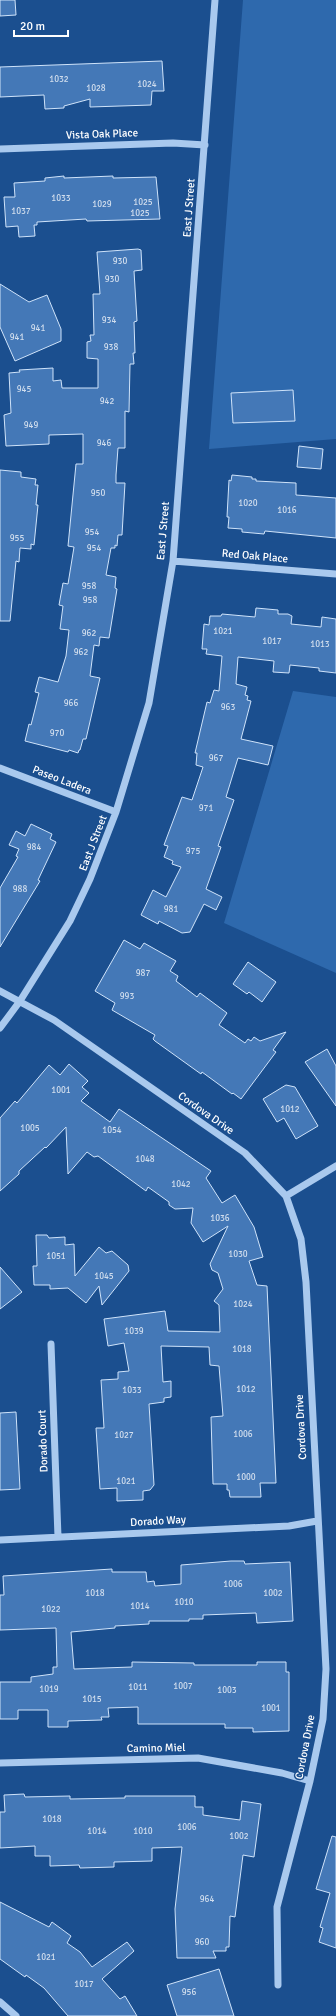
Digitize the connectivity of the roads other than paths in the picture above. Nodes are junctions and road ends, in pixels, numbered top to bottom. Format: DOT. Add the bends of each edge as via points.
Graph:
graph roads {
  1 [pos="215,0"];
  2 [pos="205,145"];
  3 [pos="0,149"];
  4 [pos="173,561"];
  5 [pos="336,574"];
  6 [pos="0,768"];
  7 [pos="116,812"];
  8 [pos="0,991"];
  9 [pos="20,1001"];
  10 [pos="0,1028"];
  11 [pos="336,1166"];
  12 [pos="286,1196"];
  13 [pos="52,1344"];
  14 [pos="317,1521"];
  15 [pos="58,1537"];
  16 [pos="0,1540"];
  17 [pos="0,1763"];
  18 [pos="310,1781"];
  19 [pos="278,1985"];
  20 [pos="0,2002"];
  21 [pos="16,2016"];
  1 -- 2 [label="street, East J Street"];
  2 -- 3 [label="street, Vista Oak Place" via="173,143"];
  2 -- 4 [label="street, East J Street"];
  4 -- 5 [label="street, Red Oak Place"];
  4 -- 7 [label="street, East J Street" via="149,703"];
  6 -- 7 [label="street, Paseo Ladera"];
  7 -- 9 [label="street, East J Street" via="90,879 70,921"];
  8 -- 9 [label="street, Cordova Drive"];
  9 -- 10 [label="street, East J Street"];
  9 -- 12 [label="street, Cordova Drive" via="54,1020 245,1153"];
  11 -- 12 [label="street"];
  12 -- 14 [label="street, Cordova Drive" via="301,1238 306,1282"];
  13 -- 15 [label="street, Dorado Court"];
  14 -- 15 [label="street, Dorado Way" via="289,1526"];
  14 -- 18 [label="street, Cordova Drive" via="326,1669 323,1719"];
  15 -- 16 [label="street, Dorado Way"];
  17 -- 18 [label="street, Camino Miel" via="198,1758 282,1773"];
  18 -- 19 [label="street, Cordova Drive" via="277,1907"];
  20 -- 21 [label="street"];
}
